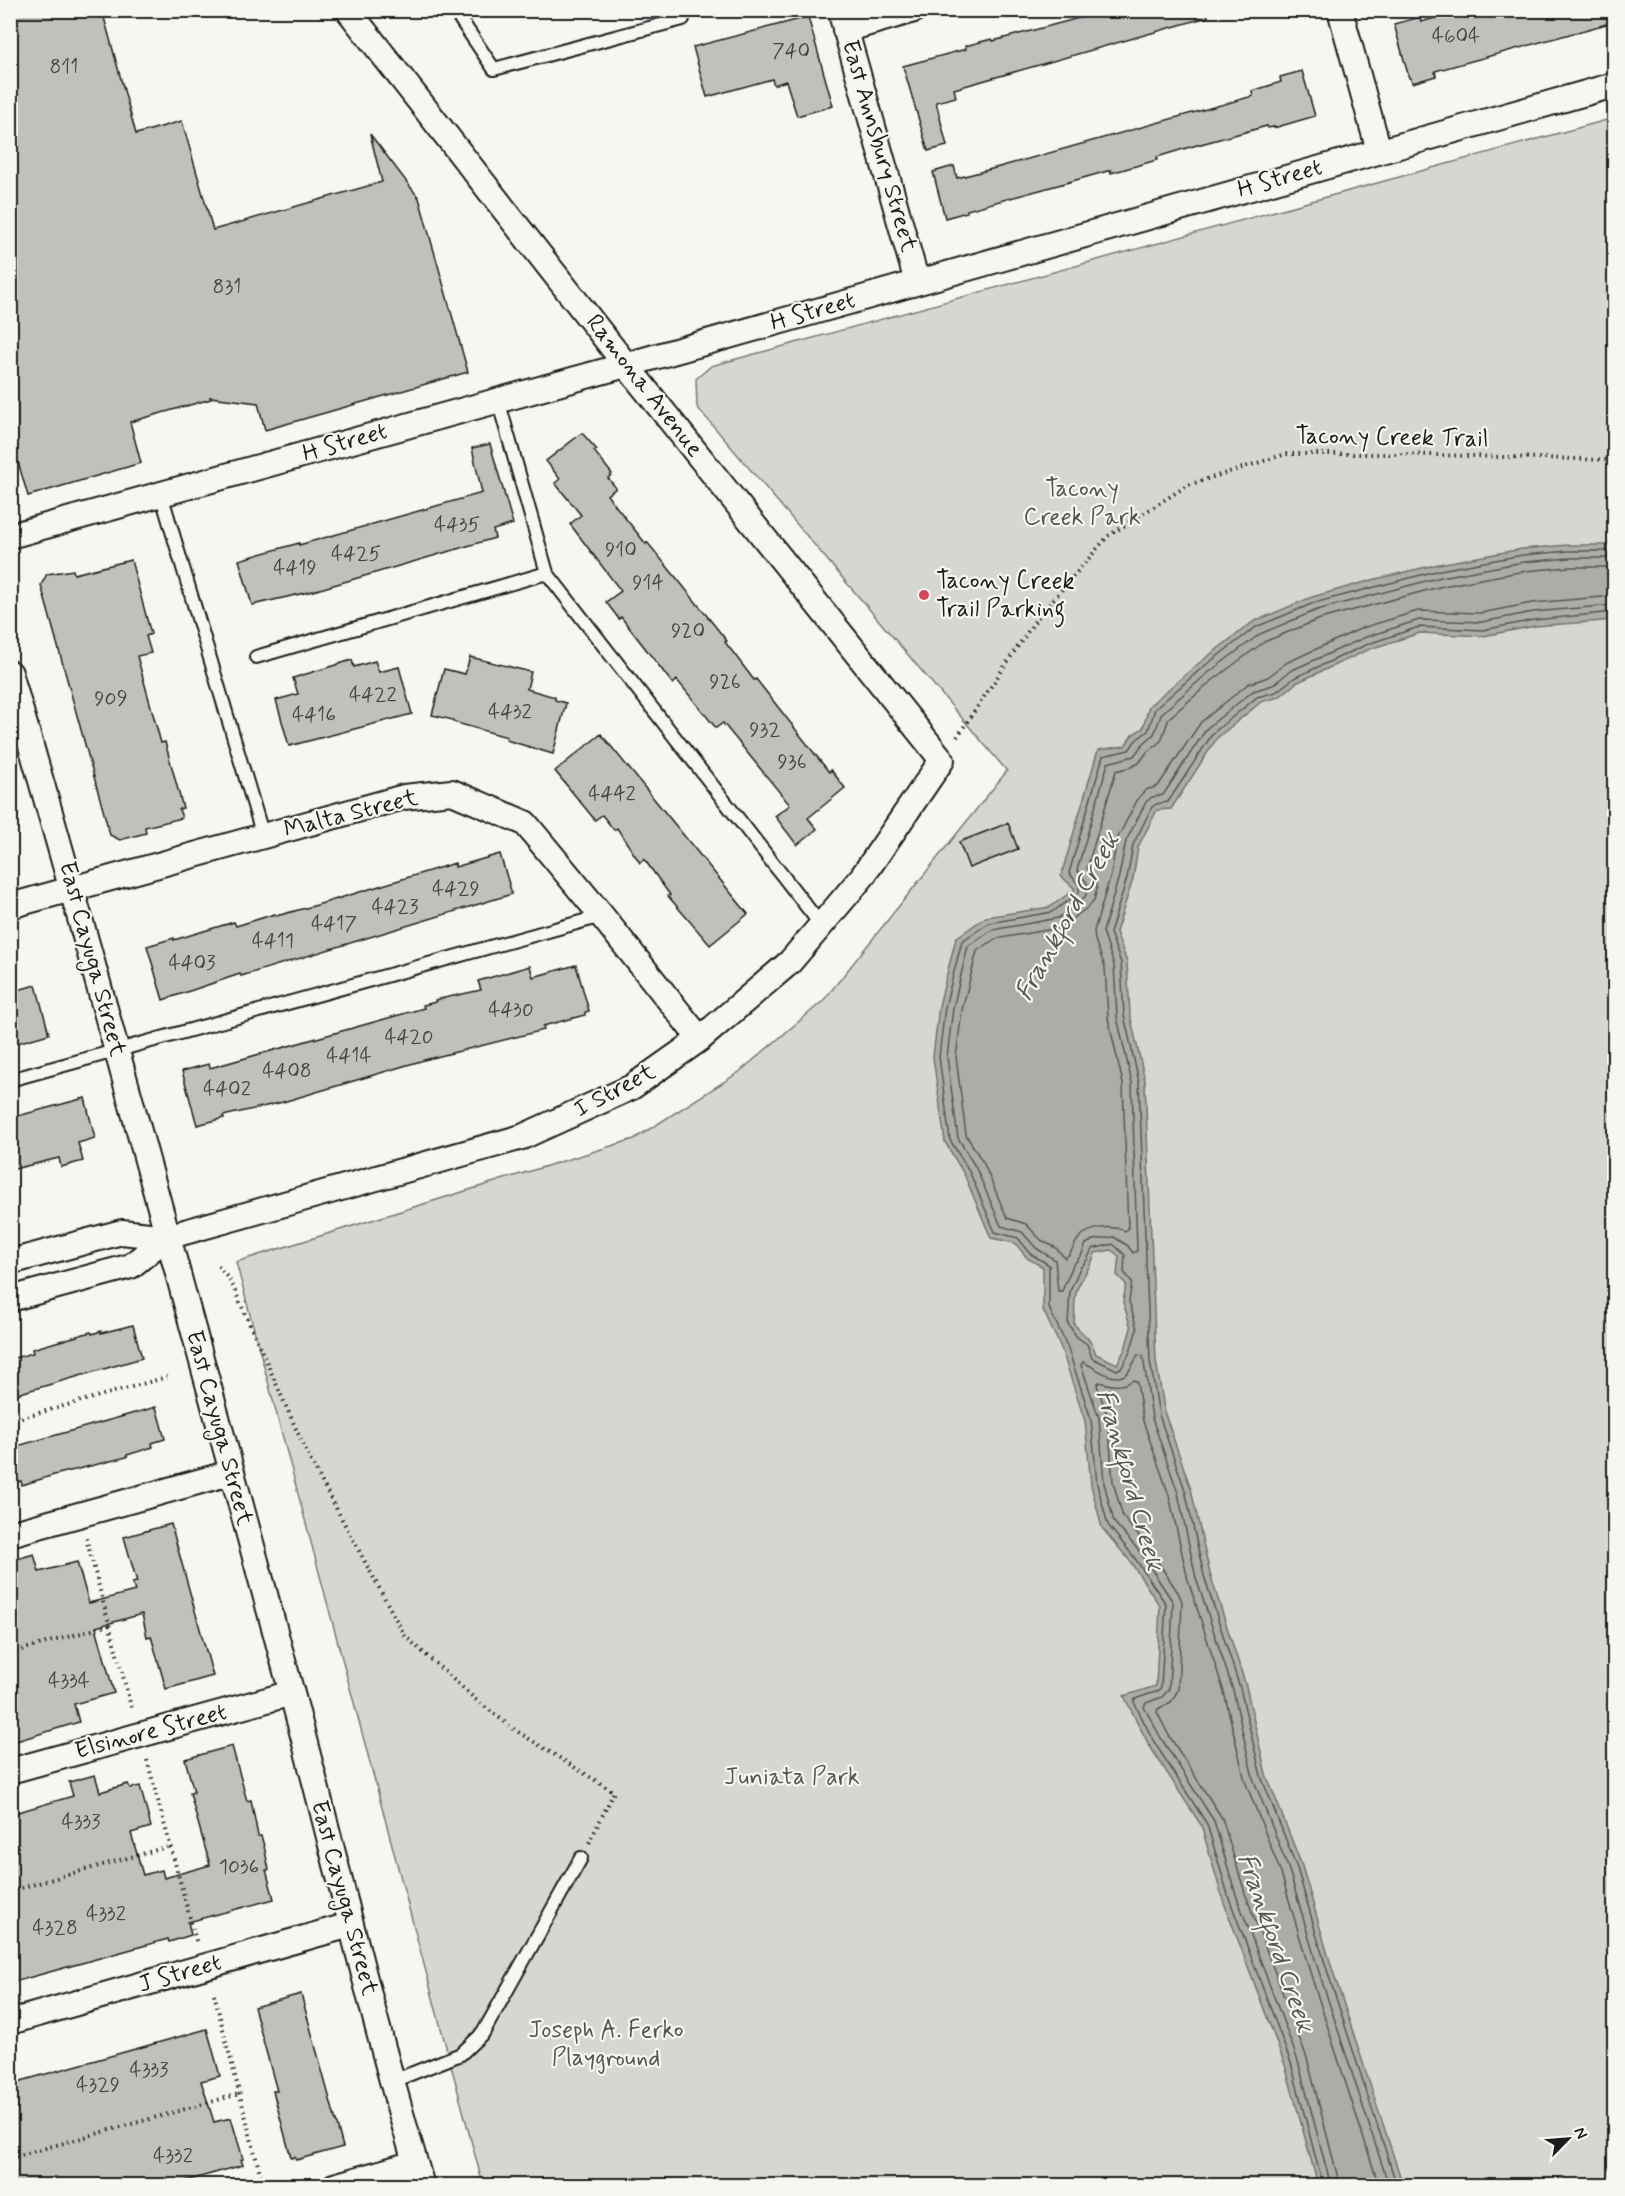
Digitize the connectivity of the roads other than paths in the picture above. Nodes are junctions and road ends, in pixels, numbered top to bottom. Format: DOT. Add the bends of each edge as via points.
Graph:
graph roads {
  1 [pos="348,10"];
  2 [pos="454,10"];
  3 [pos="680,10"];
  4 [pos="914,10"];
  5 [pos="1341,11"];
  6 [pos="843,20"];
  7 [pos="1614,85"];
  8 [pos="1379,151"];
  9 [pos="917,282"];
  10 [pos="626,365"];
  11 [pos="498,400"];
  12 [pos="161,494"];
  13 [pos="10,536"];
  14 [pos="546,573"];
  15 [pos="256,657"];
  16 [pos="10,673"];
  17 [pos="17,722"];
  18 [pos="942,760"];
  19 [pos="263,836"];
  20 [pos="73,888"];
  21 [pos="10,906"];
  22 [pos="602,916"];
  23 [pos="821,926"];
  24 [pos="700,1039"];
  25 [pos="117,1050"];
  26 [pos="10,1080"];
  27 [pos="168,1237"];
  28 [pos="10,1262"];
  29 [pos="10,1299"];
  30 [pos="230,1473"];
  31 [pos="10,1534"];
  32 [pos="292,1693"];
  33 [pos="10,1771"];
  34 [pos="581,1858"];
  35 [pos="351,1925"];
  36 [pos="10,2022"];
  37 [pos="393,2081"];
  38 [pos="418,2174"];
  39 [pos="334,2186"];
  1 -- 10 [label="street, Ramona Avenue"];
  2 -- 3 [label="lane" via="494,69 683,19"];
  4 -- 6 [label="street"];
  5 -- 8 [label="street"];
  6 -- 9 [label="street, East Annsbury Street"];
  7 -- 8 [label="street, H Street"];
  8 -- 9 [label="street, H Street"];
  9 -- 10 [label="street, H Street"];
  10 -- 11 [label="street, H Street"];
  10 -- 18 [label="street, Ramona Avenue"];
  11 -- 12 [label="street, H Street"];
  11 -- 14 [label="lane"];
  12 -- 13 [label="street, H Street"];
  12 -- 19 [label="lane"];
  14 -- 15 [label="lane"];
  14 -- 23 [label="lane"];
  16 -- 17 [label="street, East Cayuga Street"];
  17 -- 20 [label="street, East Cayuga Street"];
  18 -- 23 [label="street, I Street" via="862,877"];
  19 -- 20 [label="street, Malta Street"];
  19 -- 22 [label="street, Malta Street" via="404,797 452,792 525,824"];
  20 -- 21 [label="street, Malta Street"];
  20 -- 25 [label="street, East Cayuga Street"];
  22 -- 24 [label="street, Malta Street"];
  22 -- 25 [label="lane"];
  23 -- 24 [label="street, I Street" via="790,962"];
  24 -- 27 [label="street, I Street" via="632,1087 522,1137"];
  25 -- 26 [label="lane"];
  25 -- 27 [label="street, East Cayuga Street"];
  27 -- 28 [label="street, I Street" via="122,1232"];
  27 -- 29 [label="street, I Street" via="131,1266"];
  27 -- 30 [label="street, East Cayuga Street"];
  30 -- 31 [label="street"];
  30 -- 32 [label="street, East Cayuga Street"];
  32 -- 33 [label="street, Elsinore Street"];
  32 -- 35 [label="street, East Cayuga Street"];
  34 -- 37 [label="lane" via="483,2033 461,2054"];
  35 -- 36 [label="street, J Street"];
  35 -- 37 [label="street, East Cayuga Street"];
  37 -- 38 [label="street, East Cayuga Street"];
  38 -- 39 [label="street"];
}
